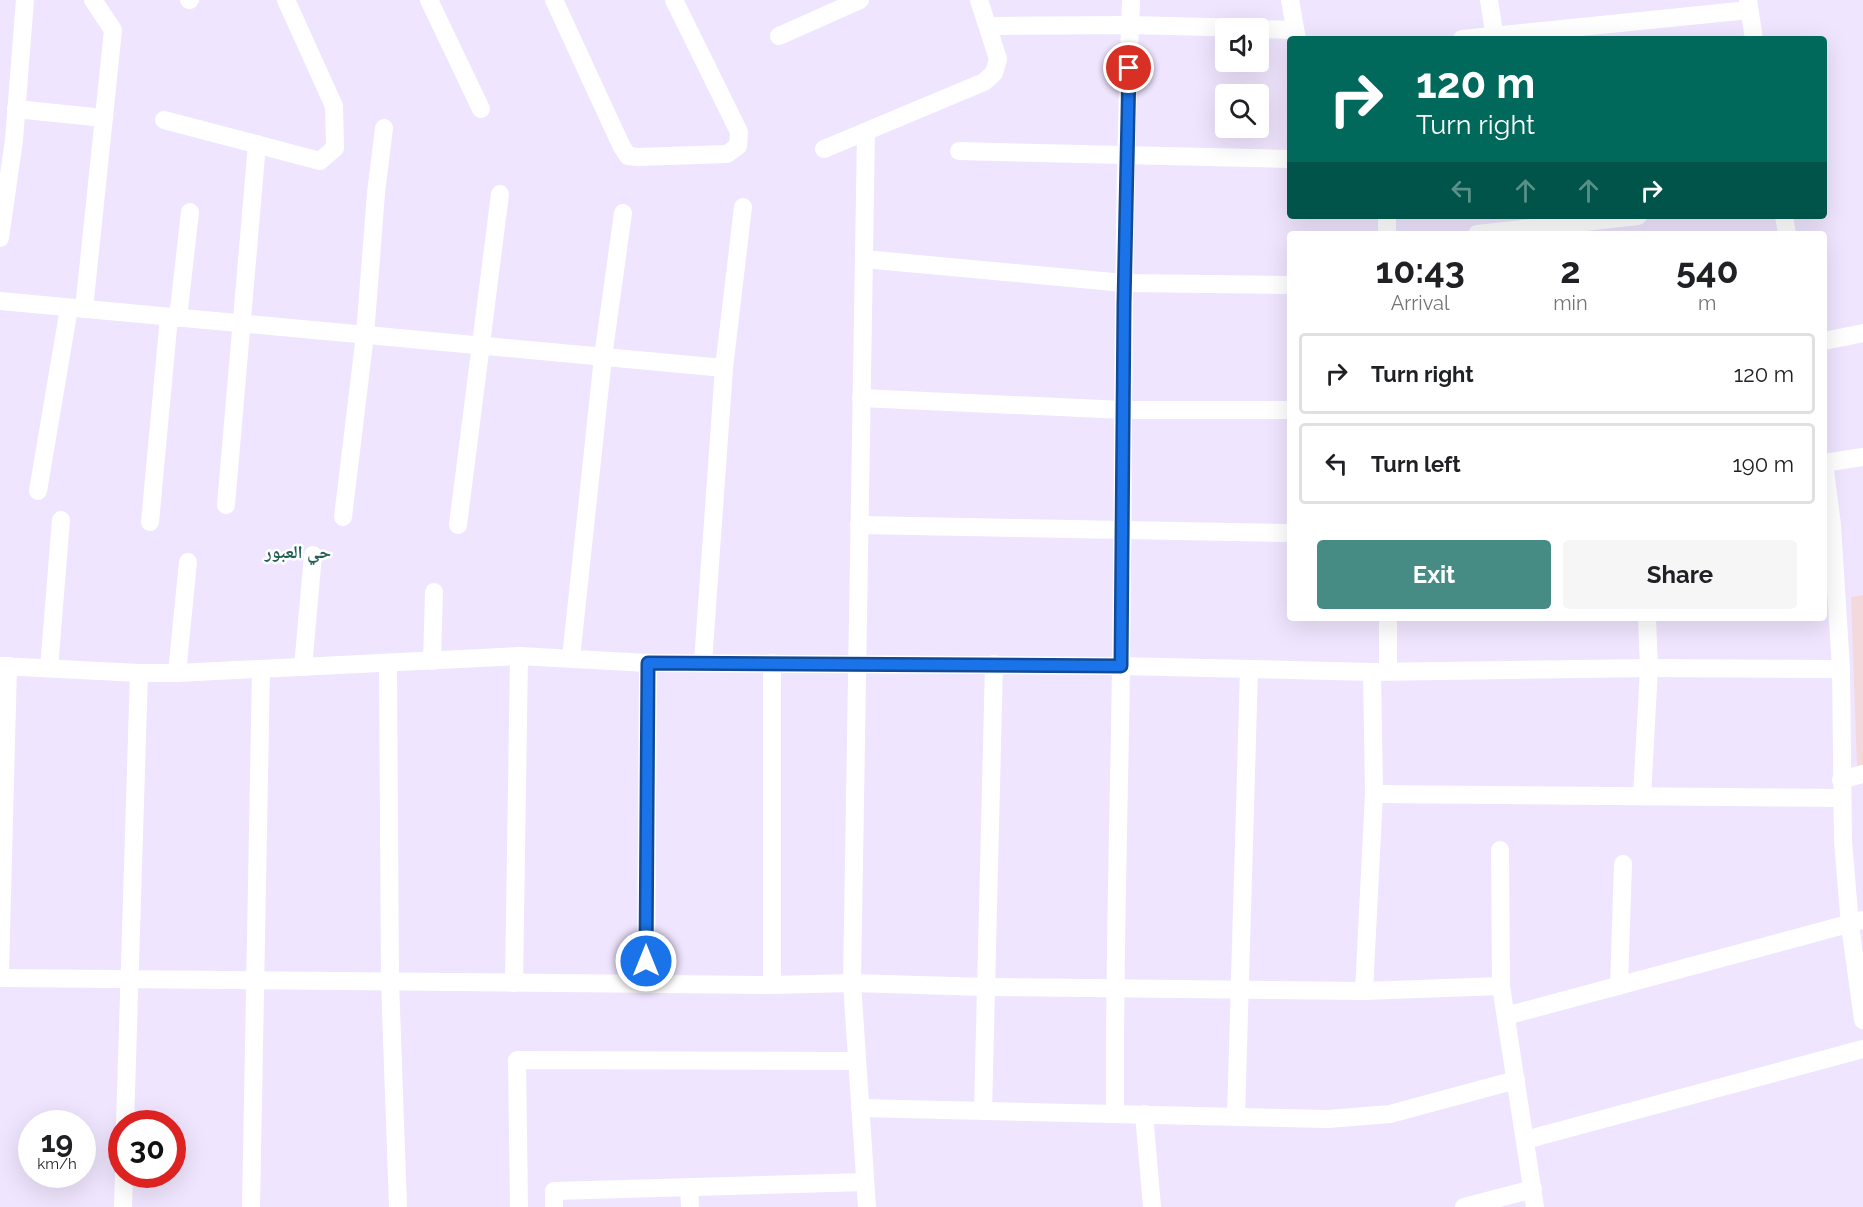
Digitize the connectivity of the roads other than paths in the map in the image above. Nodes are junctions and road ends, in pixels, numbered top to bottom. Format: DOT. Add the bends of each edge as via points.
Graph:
graph roads {
  1 [pos="26,0"];
  2 [pos="93,0"];
  3 [pos="286,0"];
  4 [pos="429,0"];
  5 [pos="554,0"];
  6 [pos="674,0"];
  7 [pos="860,0"];
  8 [pos="979,0"];
  9 [pos="1131,0"];
  10 [pos="1290,0"];
  11 [pos="1489,0"];
  12 [pos="1748,5"];
  13 [pos="1130,25"];
  14 [pos="988,26"];
  15 [pos="1215,27"];
  16 [pos="1269,30"];
  17 [pos="1296,34"];
  18 [pos="779,36"];
  19 [pos="1495,36"];
  20 [pos="1503,36"];
  21 [pos="1753,36"];
  22 [pos="16,109"];
  23 [pos="481,109"];
  24 [pos="104,118"];
  25 [pos="164,120"];
  26 [pos="384,128"];
  27 [pos="866,132"];
  28 [pos="257,144"];
  29 [pos="824,149"];
  30 [pos="960,150"];
  31 [pos="1126,155"];
  32 [pos="1287,159"];
  33 [pos="500,194"];
  34 [pos="743,207"];
  35 [pos="190,212"];
  36 [pos="622,213"];
  37 [pos="1611,219"];
  38 [pos="1504,231"];
  39 [pos="0,238"];
  40 [pos="864,259"];
  41 [pos="1124,283"];
  42 [pos="1287,285"];
  43 [pos="0,301"];
  44 [pos="77,308"];
  45 [pos="174,317"];
  46 [pos="242,324"];
  47 [pos="1863,333"];
  48 [pos="365,335"];
  49 [pos="1827,340"];
  50 [pos="481,345"];
  51 [pos="603,357"];
  52 [pos="724,368"];
  53 [pos="861,398"];
  54 [pos="1123,410"];
  55 [pos="1287,410"];
  56 [pos="1863,457"];
  57 [pos="1827,463"];
  58 [pos="38,491"];
  59 [pos="226,505"];
  60 [pos="1827,510"];
  61 [pos="343,517"];
  62 [pos="61,520"];
  63 [pos="150,522"];
  64 [pos="458,525"];
  65 [pos="859,525"];
  66 [pos="1828,526"];
  67 [pos="1122,530"];
  68 [pos="1287,533"];
  69 [pos="313,555"];
  70 [pos="188,562"];
  71 [pos="434,592"];
  72 [pos="1388,621"];
  73 [pos="1647,621"];
  74 [pos="519,656"];
  75 [pos="571,658"];
  76 [pos="432,661"];
  77 [pos="703,662"];
  78 [pos="388,663"];
  79 [pos="648,663"];
  80 [pos="772,663"];
  81 [pos="857,664"];
  82 [pos="994,664"];
  83 [pos="4,666"];
  84 [pos="1121,666"];
  85 [pos="303,667"];
  86 [pos="49,668"];
  87 [pos="1649,668"];
  88 [pos="261,669"];
  89 [pos="1248,669"];
  90 [pos="1840,669"];
  91 [pos="1380,671"];
  92 [pos="139,673"];
  93 [pos="177,673"];
  94 [pos="1863,774"];
  95 [pos="1841,789"];
  96 [pos="1374,794"];
  97 [pos="1642,796"];
  98 [pos="1500,850"];
  99 [pos="1623,864"];
  100 [pos="1856,923"];
  101 [pos="0,971"];
  102 [pos="0,978"];
  103 [pos="130,979"];
  104 [pos="256,980"];
  105 [pos="390,981"];
  106 [pos="514,982"];
  107 [pos="852,982"];
  108 [pos="646,984"];
  109 [pos="772,985"];
  110 [pos="1501,986"];
  111 [pos="1619,986"];
  112 [pos="987,987"];
  113 [pos="1114,988"];
  114 [pos="1239,990"];
  115 [pos="1364,991"];
  116 [pos="1506,1016"];
  117 [pos="1863,1020"];
  118 [pos="1863,1049"];
  119 [pos="857,1061"];
  120 [pos="1516,1080"];
  121 [pos="860,1108"];
  122 [pos="125,1110"];
  123 [pos="984,1111"];
  124 [pos="1115,1114"];
  125 [pos="1144,1114"];
  126 [pos="1236,1117"];
  127 [pos="1525,1140"];
  128 [pos="866,1182"];
  129 [pos="689,1187"];
  130 [pos="124,1188"];
  131 [pos="1534,1198"];
  132 [pos="123,1207"];
  133 [pos="251,1207"];
  134 [pos="398,1207"];
  135 [pos="519,1207"];
  136 [pos="554,1207"];
  137 [pos="690,1207"];
  138 [pos="867,1207"];
  139 [pos="1152,1207"];
  140 [pos="1464,1207"];
  1 -- 22 [label="street"];
  2 -- 24 [label="street" via="113,30"];
  3 -- 28 [label="street" via="334,106 335,148 320,161"];
  4 -- 23 [label="street"];
  5 -- 6 [label="street" via="628,156 727,154 738,146 739,132"];
  7 -- 18 [label="street"];
  8 -- 14 [label="street"];
  9 -- 13 [label="street"];
  10 -- 17 [label="street"];
  11 -- 19 [label="street"];
  12 -- 20 [label="street"];
  12 -- 21 [label="street"];
  13 -- 14 [label="street"];
  13 -- 15 [label="street"];
  13 -- 31 [label="street"];
  14 -- 27 [label="street" via="998,58 994,73 984,82"];
  16 -- 17 [label="street"];
  22 -- 24 [label="street"];
  22 -- 39 [label="street"];
  24 -- 44 [label="street"];
  25 -- 28 [label="street"];
  26 -- 48 [label="street"];
  27 -- 29 [label="street"];
  27 -- 40 [label="street"];
  28 -- 46 [label="street"];
  30 -- 31 [label="street"];
  31 -- 32 [label="street"];
  31 -- 41 [label="street"];
  33 -- 50 [label="street"];
  34 -- 52 [label="street"];
  35 -- 45 [label="street"];
  36 -- 51 [label="street"];
  37 -- 38 [label="street"];
  40 -- 41 [label="street"];
  40 -- 53 [label="street"];
  41 -- 42 [label="street"];
  41 -- 54 [label="street"];
  43 -- 44 [label="street"];
  44 -- 45 [label="street"];
  44 -- 58 [label="street"];
  45 -- 46 [label="street"];
  45 -- 63 [label="street"];
  46 -- 48 [label="street"];
  46 -- 59 [label="street"];
  47 -- 49 [label="street"];
  48 -- 50 [label="street"];
  48 -- 61 [label="street"];
  50 -- 51 [label="street"];
  50 -- 64 [label="street"];
  51 -- 52 [label="street"];
  51 -- 75 [label="street"];
  52 -- 77 [label="street"];
  53 -- 54 [label="street"];
  53 -- 65 [label="street"];
  54 -- 55 [label="street"];
  54 -- 67 [label="street"];
  56 -- 57 [label="street"];
  60 -- 66 [label="street"];
  62 -- 86 [label="street"];
  65 -- 67 [label="street"];
  65 -- 81 [label="street"];
  66 -- 90 [label="street"];
  67 -- 68 [label="street"];
  67 -- 84 [label="street"];
  69 -- 85 [label="street"];
  70 -- 93 [label="street"];
  71 -- 76 [label="street"];
  72 -- 91 [label="street"];
  73 -- 87 [label="street"];
  74 -- 75 [label="street"];
  74 -- 76 [label="street"];
  74 -- 106 [label="street"];
  75 -- 79 [label="street"];
  76 -- 78 [label="street"];
  77 -- 79 [label="street"];
  77 -- 80 [label="street"];
  78 -- 85 [label="street"];
  78 -- 105 [label="street"];
  79 -- 108 [label="street"];
  80 -- 81 [label="street"];
  80 -- 109 [label="street"];
  81 -- 82 [label="street"];
  81 -- 107 [label="street"];
  82 -- 84 [label="street"];
  82 -- 112 [label="street"];
  83 -- 86 [label="street"];
  83 -- 101 [label="street"];
  84 -- 89 [label="street"];
  84 -- 113 [label="street"];
  85 -- 88 [label="street"];
  86 -- 92 [label="street"];
  87 -- 90 [label="street"];
  87 -- 91 [label="street"];
  87 -- 97 [label="street"];
  88 -- 93 [label="street"];
  88 -- 104 [label="street"];
  89 -- 91 [label="street"];
  89 -- 114 [label="street"];
  90 -- 95 [label="street"];
  91 -- 96 [label="street"];
  92 -- 93 [label="street"];
  92 -- 103 [label="street"];
  94 -- 95 [label="street"];
  95 -- 97 [label="street"];
  95 -- 100 [label="street" via="1843,841"];
  96 -- 97 [label="street"];
  96 -- 115 [label="street"];
  98 -- 110 [label="street"];
  99 -- 111 [label="street"];
  100 -- 111 [label="street"];
  100 -- 117 [label="street"];
  102 -- 103 [label="street"];
  103 -- 104 [label="street"];
  103 -- 122 [label="street"];
  104 -- 105 [label="street"];
  104 -- 133 [label="street"];
  105 -- 106 [label="street"];
  105 -- 134 [label="street"];
  106 -- 108 [label="street"];
  107 -- 109 [label="street"];
  107 -- 112 [label="street"];
  107 -- 119 [label="street"];
  108 -- 109 [label="street"];
  110 -- 115 [label="street"];
  110 -- 116 [label="street"];
  111 -- 116 [label="street"];
  112 -- 113 [label="street"];
  112 -- 123 [label="street"];
  113 -- 114 [label="street"];
  113 -- 124 [label="street"];
  114 -- 115 [label="street"];
  114 -- 126 [label="street"];
  116 -- 120 [label="street"];
  118 -- 127 [label="street"];
  119 -- 121 [label="street"];
  119 -- 135 [label="street" via="517,1060"];
  120 -- 126 [label="street" via="1390,1114 1328,1119"];
  120 -- 127 [label="street"];
  121 -- 123 [label="street"];
  121 -- 128 [label="street"];
  123 -- 124 [label="street"];
  124 -- 125 [label="street"];
  125 -- 126 [label="street"];
  125 -- 139 [label="street"];
  127 -- 131 [label="street"];
  128 -- 129 [label="street"];
  128 -- 138 [label="street"];
  129 -- 136 [label="street" via="554,1191"];
  129 -- 137 [label="street"];
  130 -- 132 [label="street"];
  131 -- 140 [label="street"];
}
